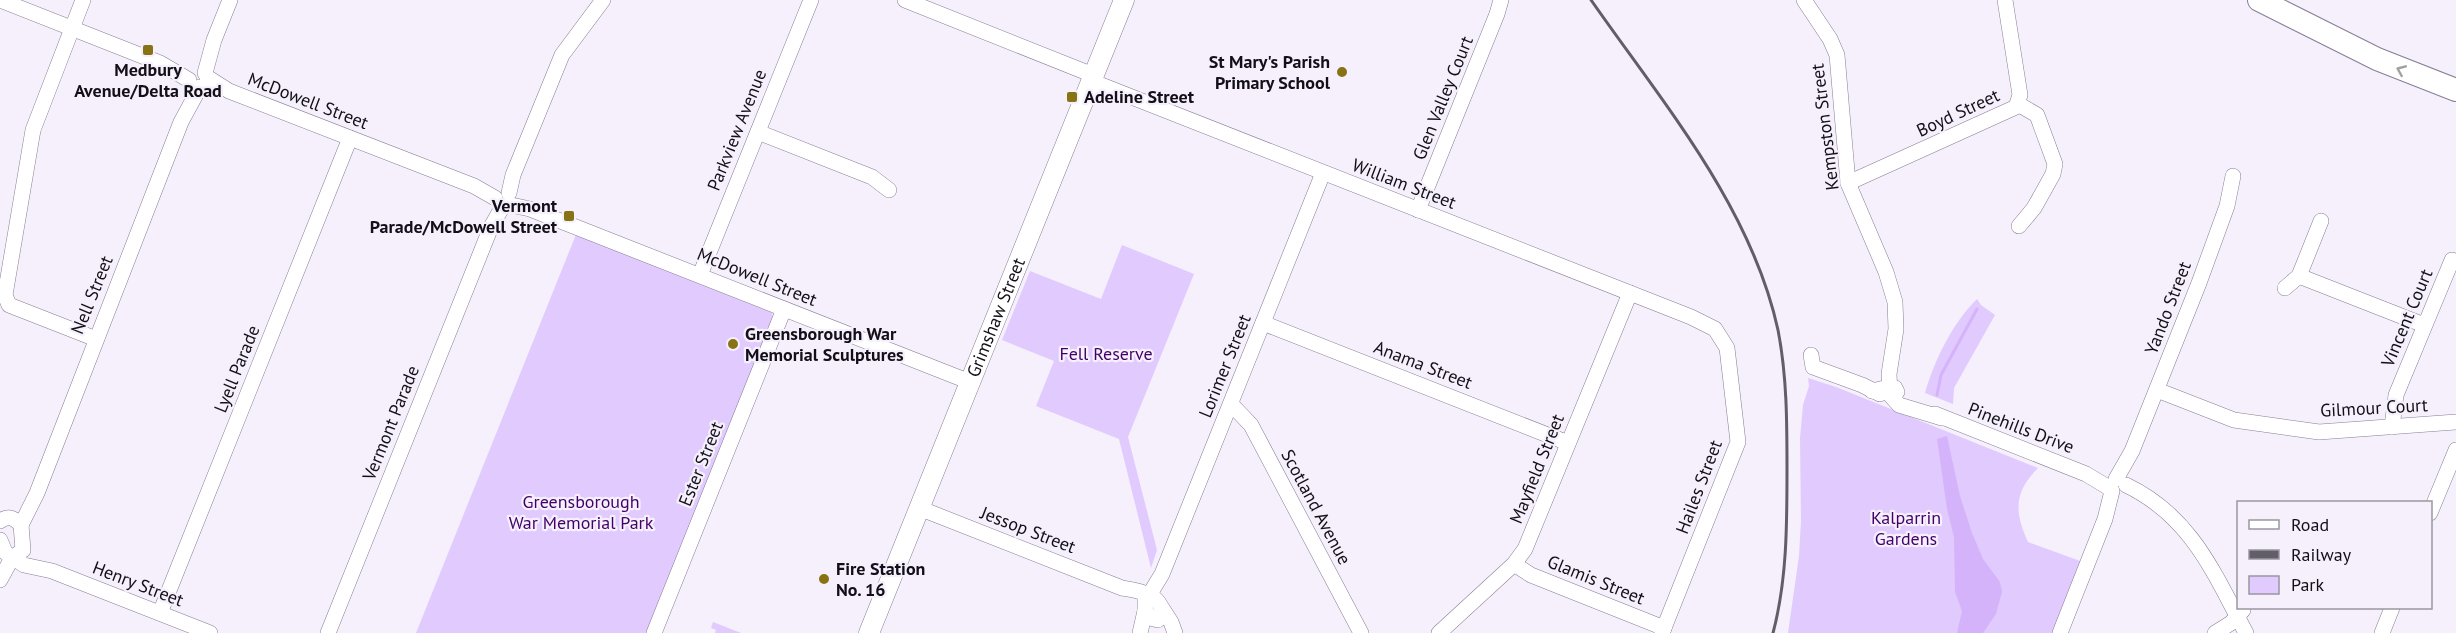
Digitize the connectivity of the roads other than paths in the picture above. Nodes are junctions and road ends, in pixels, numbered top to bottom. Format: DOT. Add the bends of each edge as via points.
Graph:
graph roads {
  1 [pos="0,0"];
  2 [pos="83,0"];
  3 [pos="230,0"];
  4 [pos="603,0"];
  5 [pos="811,0"];
  6 [pos="905,0"];
  7 [pos="1124,0"];
  8 [pos="1501,0"];
  9 [pos="1804,0"];
  10 [pos="2005,0"];
  11 [pos="2259,0"];
  12 [pos="72,28"];
  13 [pos="198,78"];
  14 [pos="1092,78"];
  15 [pos="2456,90"];
  16 [pos="2018,104"];
  17 [pos="758,132"];
  18 [pos="351,138"];
  19 [pos="1323,173"];
  20 [pos="2233,176"];
  21 [pos="1848,183"];
  22 [pos="889,190"];
  23 [pos="503,198"];
  24 [pos="1418,210"];
  25 [pos="2321,221"];
  26 [pos="2019,226"];
  27 [pos="2452,260"];
  28 [pos="699,275"];
  29 [pos="2299,276"];
  30 [pos="2285,288"];
  31 [pos="1630,292"];
  32 [pos="784,309"];
  33 [pos="1704,322"];
  34 [pos="1263,323"];
  35 [pos="2424,326"];
  36 [pos="96,339"];
  37 [pos="1813,366"];
  38 [pos="970,382"];
  39 [pos="1891,389"];
  40 [pos="2157,390"];
  41 [pos="1231,404"];
  42 [pos="2456,422"];
  43 [pos="2385,427"];
  44 [pos="1568,443"];
  45 [pos="2456,450"];
  46 [pos="2118,487"];
  47 [pos="919,508"];
  48 [pos="2432,508"];
  49 [pos="8,519"];
  50 [pos="11,552"];
  51 [pos="1514,564"];
  52 [pos="0,570"];
  53 [pos="0,580"];
  54 [pos="1152,606"];
  55 [pos="2237,606"];
  56 [pos="2392,609"];
  57 [pos="2241,612"];
  58 [pos="160,614"];
  59 [pos="1663,631"];
  60 [pos="210,633"];
  61 [pos="328,633"];
  62 [pos="654,633"];
  63 [pos="869,633"];
  64 [pos="1142,633"];
  65 [pos="1173,633"];
  66 [pos="1361,633"];
  67 [pos="1439,633"];
  68 [pos="2060,633"];
  69 [pos="2215,633"];
  70 [pos="2246,633"];
  71 [pos="2382,633"];
  1 -- 12 [label="street, McDowell Street"];
  2 -- 12 [label="street"];
  3 -- 13 [label="street, Nell Street"];
  4 -- 23 [label="street, Vermont Parade" via="558,62"];
  5 -- 17 [label="street, Parkview Avenue"];
  6 -- 14 [label="street"];
  7 -- 14 [label="main road, Grimshaw Street"];
  8 -- 24 [label="street, Glen Valley Court"];
  9 -- 21 [label="street, Kempston Street" via="1837,55"];
  10 -- 16 [label="street, Boyd Street" via="2020,95"];
  15 -- 11 [label="highway, one-way" via="2376,59"];
  12 -- 13 [label="street, McDowell Street"];
  12 -- 36 [label="street" via="33,130 5,297 9,304"];
  13 -- 18 [label="street, McDowell Street"];
  13 -- 36 [label="street, Nell Street"];
  14 -- 19 [label="street, William Street"];
  14 -- 38 [label="main road, Grimshaw Street"];
  16 -- 21 [label="street, Boyd Street"];
  16 -- 26 [label="street" via="2037,115 2055,165 2034,208"];
  17 -- 22 [label="street" via="872,177"];
  17 -- 28 [label="street, Parkview Avenue"];
  18 -- 23 [label="street, McDowell Street"];
  18 -- 58 [label="street, Lyell Parade"];
  19 -- 24 [label="street, William Street"];
  19 -- 34 [label="street, Lorimer Street"];
  20 -- 40 [label="street, Yando Street" via="2227,206"];
  21 -- 39 [label="street, Kempston Street" via="1892,290 1896,315"];
  23 -- 28 [label="street, McDowell Street"];
  23 -- 61 [label="street, Vermont Parade"];
  24 -- 31 [label="street, William Street"];
  25 -- 29 [label="street"];
  27 -- 35 [label="street, Vincent Court"];
  28 -- 32 [label="street, McDowell Street"];
  29 -- 30 [label="street"];
  29 -- 35 [label="street"];
  31 -- 33 [label="street, William Street"];
  31 -- 44 [label="street, Mayfield Street"];
  32 -- 38 [label="street, McDowell Street"];
  32 -- 62 [label="street, Ester Street"];
  33 -- 59 [label="street, Hailes Street" via="1720,334 1727,348 1738,442"];
  34 -- 41 [label="street, Lorimer Street"];
  34 -- 44 [label="street, Anama Street"];
  35 -- 43 [label="street, Vincent Court"];
  36 -- 49 [label="street, Nell Street" via="39,483"];
  37 -- 39 [label="street" via="1880,394"];
  38 -- 47 [label="main road, Grimshaw Street"];
  39 -- 46 [label="street, Pinehills Drive" via="1942,418"];
  40 -- 43 [label="street, Gilmour Court" via="2243,422 2319,432"];
  40 -- 46 [label="street, Yando Street"];
  41 -- 54 [label="street, Lorimer Street"];
  41 -- 66 [label="street, Scotland Avenue" via="1251,425"];
  42 -- 43 [label="street, Gilmour Court"];
  44 -- 51 [label="street, Mayfield Street" via="1530,537"];
  45 -- 48 [label="street"];
  46 -- 55 [label="street, Pinehills Drive" via="2152,502 2174,518 2200,548"];
  46 -- 68 [label="street, Yando Street"];
  47 -- 54 [label="street, Jessop Street" via="1122,588"];
  47 -- 63 [label="main road, Grimshaw Street"];
  49 -- 50 [label="street"];
  50 -- 52 [label="street"];
  50 -- 53 [label="street"];
  50 -- 58 [label="street, Henry Street"];
  51 -- 59 [label="street, Glamis Street" via="1531,575"];
  51 -- 67 [label="street, Mayfield Street"];
  54 -- 64 [label="street, Lorimer Street"];
  54 -- 65 [label="street, Jessop Street" via="1171,622"];
  56 -- 71 [label="street"];
  57 -- 69 [label="street"];
  57 -- 70 [label="street, Pinehills Drive"];
  58 -- 60 [label="street, Henry Street"];
}
